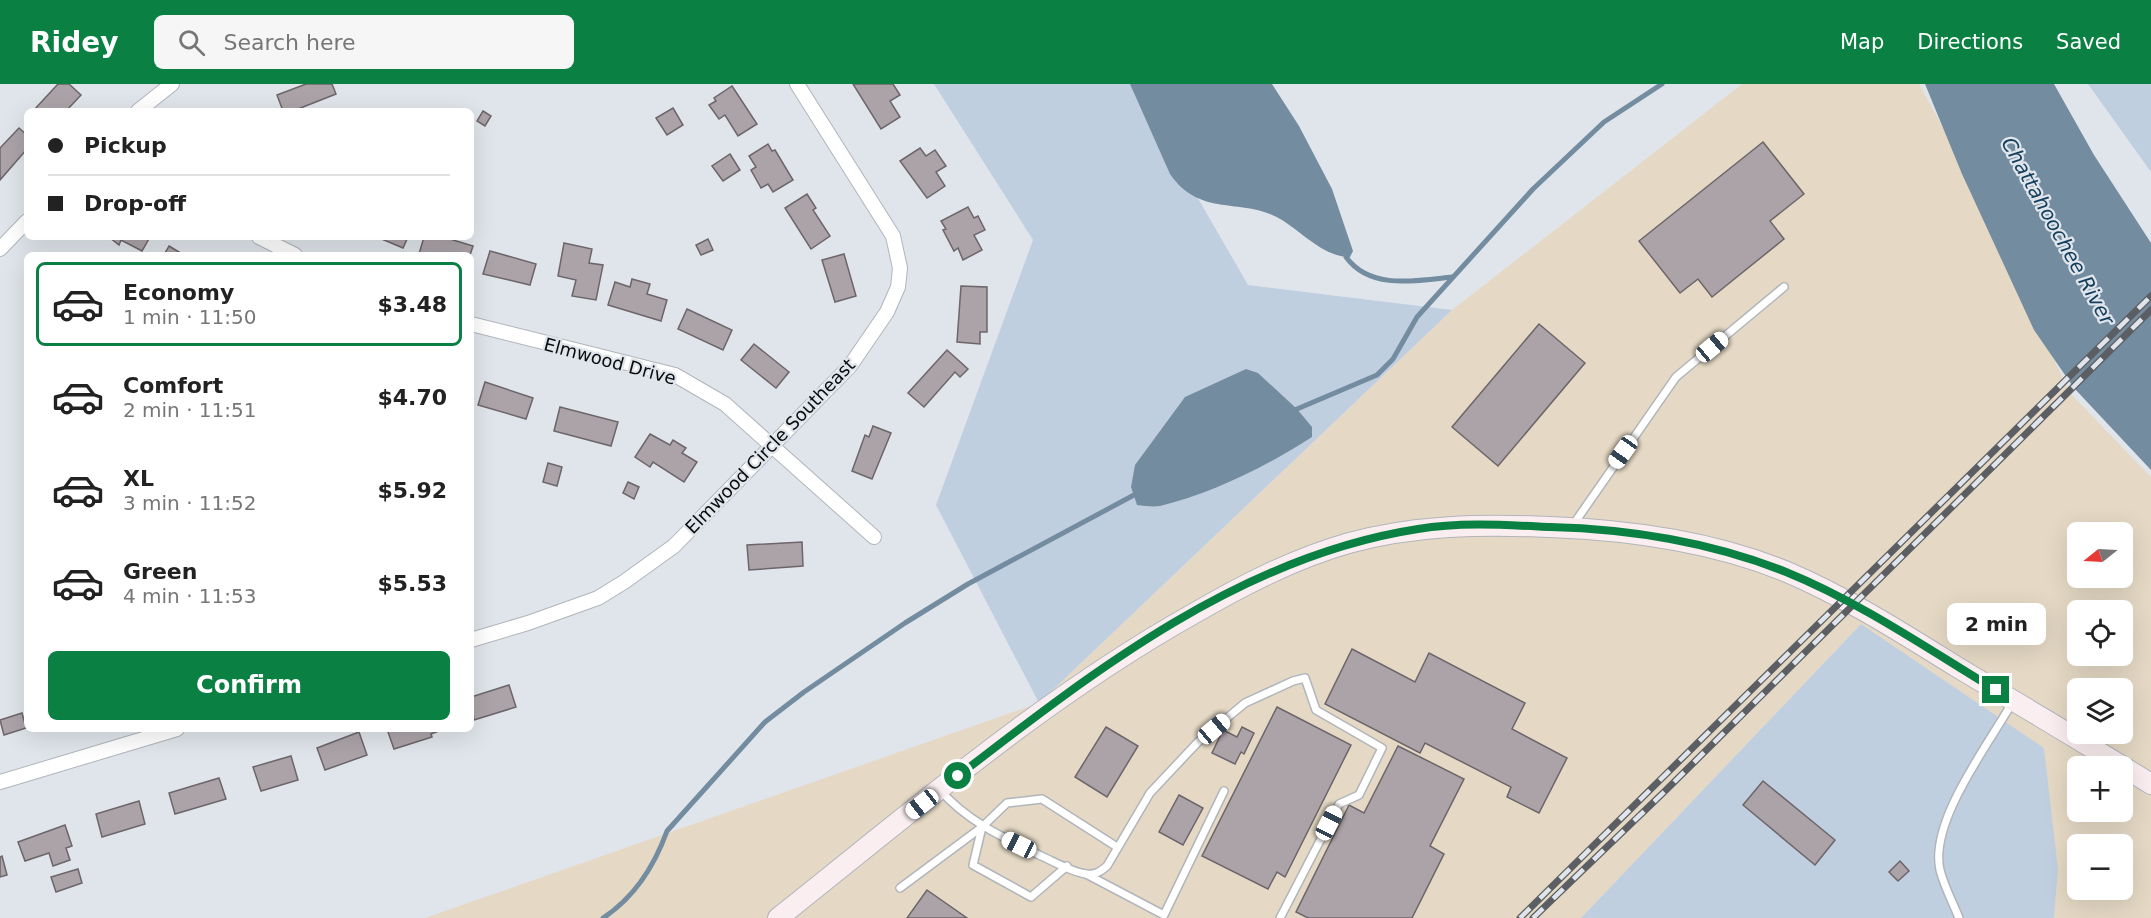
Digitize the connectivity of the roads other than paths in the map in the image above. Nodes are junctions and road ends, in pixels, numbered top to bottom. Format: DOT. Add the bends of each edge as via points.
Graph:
graph roads {
  1 [pos="172,84"];
  2 [pos="797,84"];
  3 [pos="142,108"];
  4 [pos="24,224"];
  5 [pos="265,240"];
  6 [pos="0,249"];
  7 [pos="289,252"];
  8 [pos="1784,287"];
  9 [pos="474,325"];
  10 [pos="773,447"];
  11 [pos="1571,527"];
  12 [pos="874,537"];
  13 [pos="474,639"];
  14 [pos="2014,701"];
  15 [pos="167,732"];
  16 [pos="0,782"];
  17 [pos="2151,784"];
  18 [pos="940,790"];
  19 [pos="1224,791"];
  20 [pos="982,827"];
  21 [pos="1117,847"];
  22 [pos="1066,866"];
  23 [pos="1086,874"];
  24 [pos="900,888"];
  25 [pos="1163,916"];
  26 [pos="778,918"];
  27 [pos="1280,918"];
  28 [pos="1959,918"];
  1 -- 3 [label="street"];
  2 -- 10 [label="street, Elmwood Circle Southeast" via="893,236 900,268 898,287 887,312 850,366"];
  4 -- 6 [label="street"];
  5 -- 7 [label="street"];
  8 -- 11 [label="lane" via="1676,377"];
  9 -- 10 [label="street, Elmwood Drive" via="675,375 724,404"];
  10 -- 12 [label="street, Elmwood Drive"];
  10 -- 13 [label="street, Elmwood Circle Southeast" via="674,546 624,582 598,598"];
  11 -- 14 [label="street" via="1690,543 1787,572 1868,614"];
  11 -- 18 [label="street" via="1421,528 1350,543 1297,561 1231,592 1117,658 1065,693"];
  14 -- 17 [label="street"];
  14 -- 28 [label="lane" via="1948,812 1940,836 1940,869"];
  15 -- 16 [label="street"];
  18 -- 20 [label="lane"];
  18 -- 26 [label="street"];
  19 -- 25 [label="lane"];
  20 -- 21 [label="lane" via="1007,803 1042,800"];
  20 -- 22 [label="lane"];
  20 -- 22 [label="lane" via="974,865 1031,897"];
  20 -- 24 [label="lane"];
  21 -- 23 [label="lane" via="1107,866 1098,873"];
  21 -- 27 [label="lane" via="1150,793 1198,742 1245,703 1305,678 1316,710 1382,748 1359,795 1339,804"];
  22 -- 23 [label="lane"];
  23 -- 25 [label="lane"];
}
